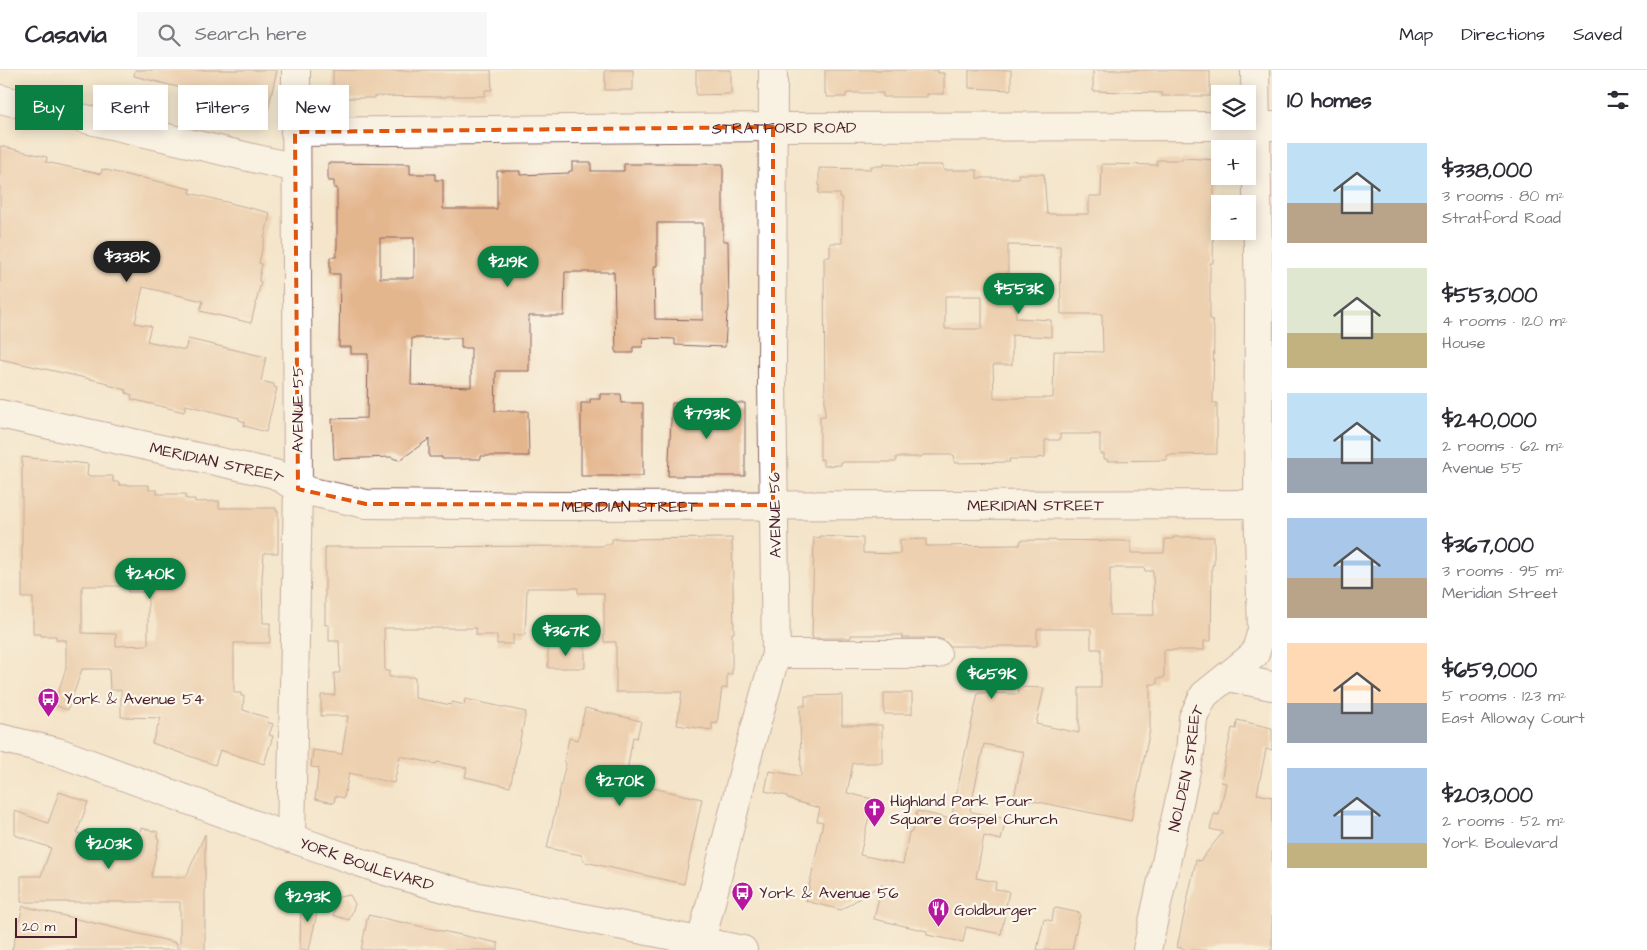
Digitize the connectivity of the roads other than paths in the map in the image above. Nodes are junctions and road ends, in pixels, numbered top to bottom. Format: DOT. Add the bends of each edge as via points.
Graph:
graph roads {
  1 [pos="296,70"];
  2 [pos="773,70"];
  3 [pos="1255,70"];
  4 [pos="0,99"];
  5 [pos="1264,125"];
  6 [pos="773,127"];
  7 [pos="295,132"];
  8 [pos="296,168"];
  9 [pos="0,414"];
  10 [pos="298,489"];
  11 [pos="1265,504"];
  12 [pos="773,505"];
  13 [pos="776,654"];
  14 [pos="937,654"];
  15 [pos="1228,676"];
  16 [pos="1272,686"];
  17 [pos="0,738"];
  18 [pos="291,838"];
  19 [pos="700,946"];
  20 [pos="743,950"];
  21 [pos="1147,950"];
  1 -- 7 [label="street, AVENUE 55"];
  2 -- 6 [label="street, AVENUE 56"];
  3 -- 5 [label="street, NOLDEN STREET"];
  4 -- 8 [label="street"];
  5 -- 6 [label="street, STRATFORD ROAD"];
  5 -- 11 [label="street, NOLDEN STREET" via="1258,309"];
  6 -- 7 [label="street, STRATFORD ROAD"];
  6 -- 12 [label="street, AVENUE 56"];
  7 -- 8 [label="street, AVENUE 55"];
  8 -- 10 [label="street, AVENUE 55"];
  9 -- 10 [label="street, MERIDIAN STREET" via="275,474"];
  10 -- 12 [label="street, MERIDIAN STREET" via="366,504"];
  10 -- 18 [label="street, AVENUE 55"];
  11 -- 12 [label="street, MERIDIAN STREET"];
  11 -- 15 [label="street, NOLDEN STREET" via="1262,630 1254,654"];
  12 -- 13 [label="street, AVENUE 56"];
  13 -- 14 [label="street"];
  13 -- 19 [label="street, AVENUE 56"];
  15 -- 16 [label="street"];
  15 -- 21 [label="street, NOLDEN STREET" via="1204,695 1193,718 1190,752"];
  17 -- 18 [label="street, YORK BOULEVARD" via="58,752"];
  18 -- 19 [label="street, YORK BOULEVARD" via="382,870 469,895"];
  19 -- 20 [label="street, YORK BOULEVARD"];
}
